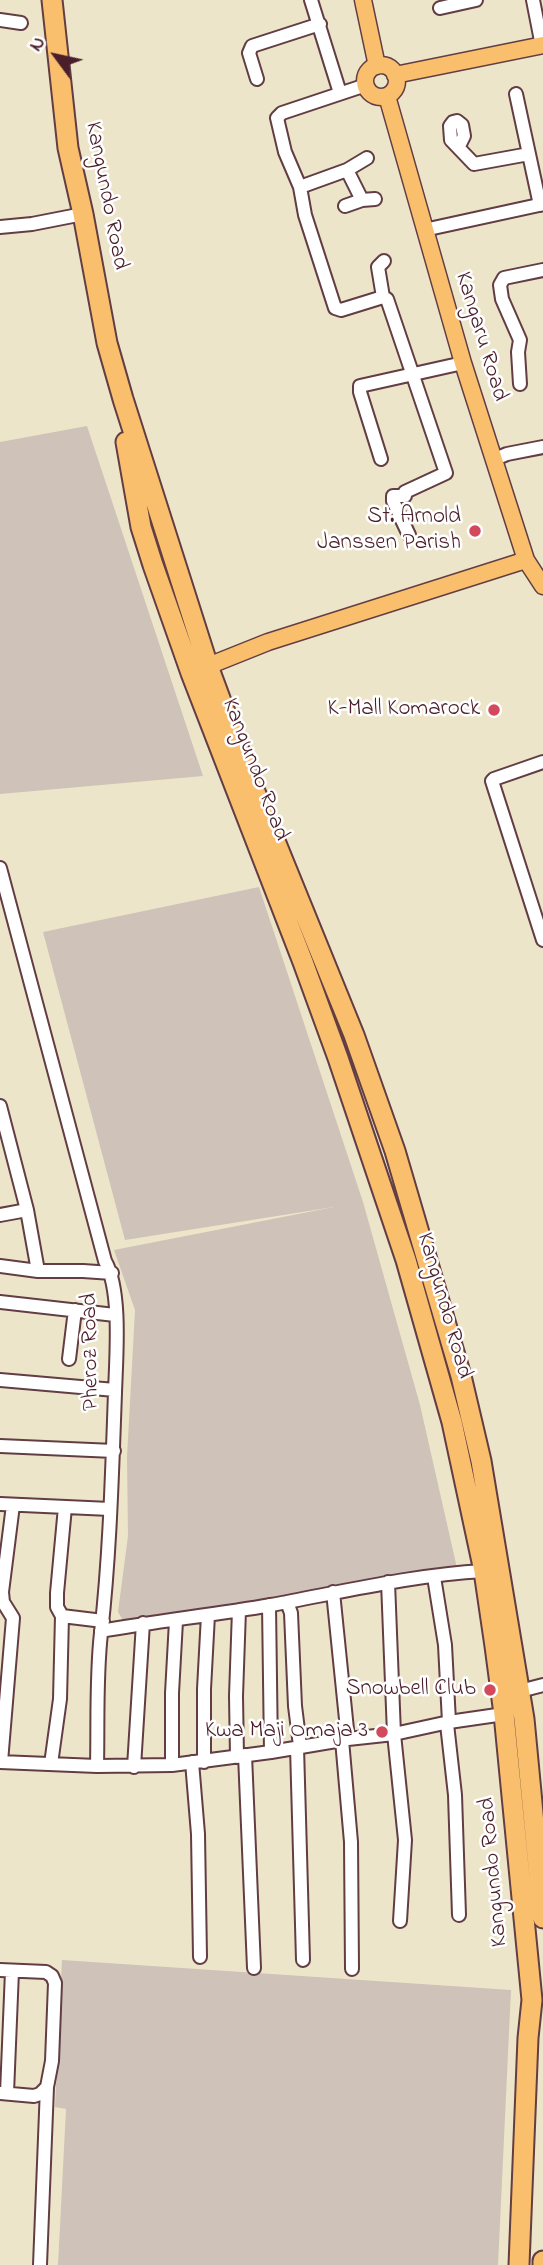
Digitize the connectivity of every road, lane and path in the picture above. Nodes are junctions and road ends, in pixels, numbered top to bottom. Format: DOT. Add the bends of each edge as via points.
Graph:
graph roads {
  1 [pos="52,0"];
  2 [pos="311,0"];
  3 [pos="363,0"];
  4 [pos="476,0"];
  5 [pos="533,0"];
  6 [pos="440,8"];
  7 [pos="0,20"];
  8 [pos="21,23"];
  9 [pos="320,24"];
  10 [pos="542,46"];
  11 [pos="377,66"];
  12 [pos="395,75"];
  13 [pos="257,79"];
  14 [pos="366,85"];
  15 [pos="340,93"];
  16 [pos="516,94"];
  17 [pos="387,96"];
  18 [pos="457,145"];
  19 [pos="529,154"];
  20 [pos="367,158"];
  21 [pos="347,170"];
  22 [pos="300,187"];
  23 [pos="541,204"];
  24 [pos="345,206"];
  25 [pos="83,214"];
  26 [pos="0,227"];
  27 [pos="424,230"];
  28 [pos="384,261"];
  29 [pos="543,270"];
  30 [pos="383,297"];
  31 [pos="463,363"];
  32 [pos="412,376"];
  33 [pos="520,384"];
  34 [pos="123,399"];
  35 [pos="543,447"];
  36 [pos="381,459"];
  37 [pos="495,460"];
  38 [pos="409,535"];
  39 [pos="526,560"];
  40 [pos="543,586"];
  41 [pos="208,666"];
  42 [pos="543,762"];
  43 [pos="0,868"];
  44 [pos="543,940"];
  45 [pos="0,1107"];
  46 [pos="6,1158"];
  47 [pos="27,1210"];
  48 [pos="0,1214"];
  49 [pos="0,1266"];
  50 [pos="38,1272"];
  51 [pos="112,1273"];
  52 [pos="0,1302"];
  53 [pos="75,1310"];
  54 [pos="116,1315"];
  55 [pos="69,1359"];
  56 [pos="0,1380"];
  57 [pos="115,1390"];
  58 [pos="0,1446"];
  59 [pos="114,1451"];
  60 [pos="6,1505"];
  61 [pos="65,1507"];
  62 [pos="110,1509"];
  63 [pos="484,1572"];
  64 [pos="434,1577"];
  65 [pos="388,1582"];
  66 [pos="333,1592"];
  67 [pos="2,1602"];
  68 [pos="287,1602"];
  69 [pos="269,1605"];
  70 [pos="239,1611"];
  71 [pos="208,1615"];
  72 [pos="62,1616"];
  73 [pos="176,1621"];
  74 [pos="143,1623"];
  75 [pos="102,1626"];
  76 [pos="543,1685"];
  77 [pos="520,1691"];
  78 [pos="504,1714"];
  79 [pos="448,1723"];
  80 [pos="394,1734"];
  81 [pos="345,1739"];
  82 [pos="298,1746"];
  83 [pos="271,1752"];
  84 [pos="241,1756"];
  85 [pos="1,1762"];
  86 [pos="198,1762"];
  87 [pos="51,1764"];
  88 [pos="172,1765"];
  89 [pos="97,1766"];
  90 [pos="134,1767"];
  91 [pos="459,1915"];
  92 [pos="543,1918"];
  93 [pos="400,1921"];
  94 [pos="200,1957"];
  95 [pos="303,1960"];
  96 [pos="254,1968"];
  97 [pos="352,1969"];
  98 [pos="6,1971"];
  99 [pos="47,2087"];
  100 [pos="4,2093"];
  101 [pos="40,2265"];
  102 [pos="519,2265"];
  1 -- 25 [label="highway, Kangundo Road" via="68,148"];
  2 -- 9 [label="street"];
  3 -- 11 [label="main road"];
  4 -- 6 [label="street"];
  5 -- 10 [label="street"];
  7 -- 8 [label="street"];
  9 -- 13 [label="street" via="252,46 249,54"];
  9 -- 15 [label="street"];
  10 -- 12 [label="main road"];
  11 -- 12 [label="main road" via="390,68"];
  11 -- 14 [label="main road" via="366,75"];
  12 -- 17 [label="main road" via="394,89"];
  14 -- 15 [label="street"];
  14 -- 17 [label="main road" via="376,96"];
  15 -- 22 [label="street" via="277,118"];
  16 -- 19 [label="street"];
  17 -- 27 [label="main road, Kangaru Road"];
  18 -- 19 [label="street" via="474,164"];
  19 -- 23 [label="street"];
  20 -- 21 [label="street"];
  21 -- 22 [label="street"];
  21 -- 24 [label="street" via="369,199"];
  22 -- 30 [label="street" via="304,215 335,308"];
  23 -- 27 [label="street"];
  25 -- 26 [label="street"];
  25 -- 34 [label="highway, Kangundo Road" via="107,343"];
  27 -- 31 [label="main road, Kangaru Road"];
  28 -- 30 [label="street" via="379,267"];
  29 -- 33 [label="street" via="501,282 502,299 520,340"];
  30 -- 32 [label="street"];
  31 -- 32 [label="street"];
  31 -- 37 [label="main road, Kangaru Road"];
  32 -- 36 [label="street" via="360,386"];
  32 -- 38 [label="street" via="446,473 405,496 393,496"];
  34 -- 41 [label="highway, Kangundo Road"];
  34 -- 63 [label="highway, Kangundo Road" via="141,527 185,658 333,1046 406,1260 452,1422"];
  35 -- 37 [label="street"];
  37 -- 39 [label="main road, Kangaru Road"];
  39 -- 40 [label="main road, Kangaru Road"];
  39 -- 41 [label="main road" via="268,642"];
  41 -- 77 [label="highway, Kangundo Road" via="395,1151 481,1461"];
  42 -- 44 [label="street" via="492,781"];
  43 -- 51 [label="street, Pheroz Road" via="105,1261"];
  45 -- 46 [label="street"];
  46 -- 47 [label="street"];
  47 -- 48 [label="street"];
  47 -- 50 [label="street"];
  49 -- 50 [label="street"];
  50 -- 51 [label="street"];
  51 -- 54 [label="street, Pheroz Road"];
  52 -- 53 [label="street"];
  53 -- 54 [label="street"];
  53 -- 55 [label="street"];
  54 -- 57 [label="street, Pheroz Road"];
  56 -- 57 [label="street"];
  57 -- 59 [label="street, Pheroz Road"];
  58 -- 59 [label="street"];
  59 -- 62 [label="street, Pheroz Road"];
  60 -- 61 [label="street"];
  60 -- 67 [label="street"];
  61 -- 62 [label="street"];
  61 -- 72 [label="street" via="57,1593"];
  62 -- 75 [label="street, Pheroz Road"];
  63 -- 64 [label="street"];
  63 -- 78 [label="highway, Kangundo Road"];
  64 -- 65 [label="street"];
  64 -- 79 [label="street" via="445,1645"];
  65 -- 66 [label="street"];
  65 -- 80 [label="street"];
  66 -- 68 [label="street"];
  66 -- 81 [label="street"];
  67 -- 85 [label="street" via="13,1618"];
  68 -- 69 [label="street"];
  68 -- 82 [label="street"];
  69 -- 70 [label="street"];
  69 -- 83 [label="street"];
  70 -- 71 [label="street"];
  70 -- 84 [label="street" via="236,1696"];
  71 -- 73 [label="street"];
  71 -- 86 [label="street"];
  72 -- 75 [label="street"];
  72 -- 87 [label="street" via="60,1699"];
  73 -- 74 [label="street"];
  73 -- 88 [label="street"];
  74 -- 75 [label="street"];
  74 -- 90 [label="street"];
  75 -- 89 [label="street, Pheroz Road"];
  76 -- 77 [label="street"];
  77 -- 92 [label="highway, Kangundo Road"];
  78 -- 79 [label="street"];
  78 -- 102 [label="highway, Kangundo Road" via="532,2000"];
  79 -- 80 [label="street"];
  79 -- 91 [label="street"];
  80 -- 81 [label="street"];
  80 -- 93 [label="street" via="405,1840"];
  81 -- 82 [label="street"];
  81 -- 97 [label="street"];
  82 -- 83 [label="street"];
  82 -- 95 [label="street"];
  83 -- 84 [label="street"];
  84 -- 86 [label="street"];
  84 -- 96 [label="street"];
  85 -- 87 [label="street"];
  86 -- 88 [label="street"];
  86 -- 94 [label="street"];
  87 -- 89 [label="street"];
  88 -- 90 [label="street"];
  89 -- 90 [label="street"];
  98 -- 99 [label="street" via="46,1972 55,1983"];
  98 -- 100 [label="street"];
  99 -- 100 [label="street" via="34,2096"];
  99 -- 101 [label="street"];
}
